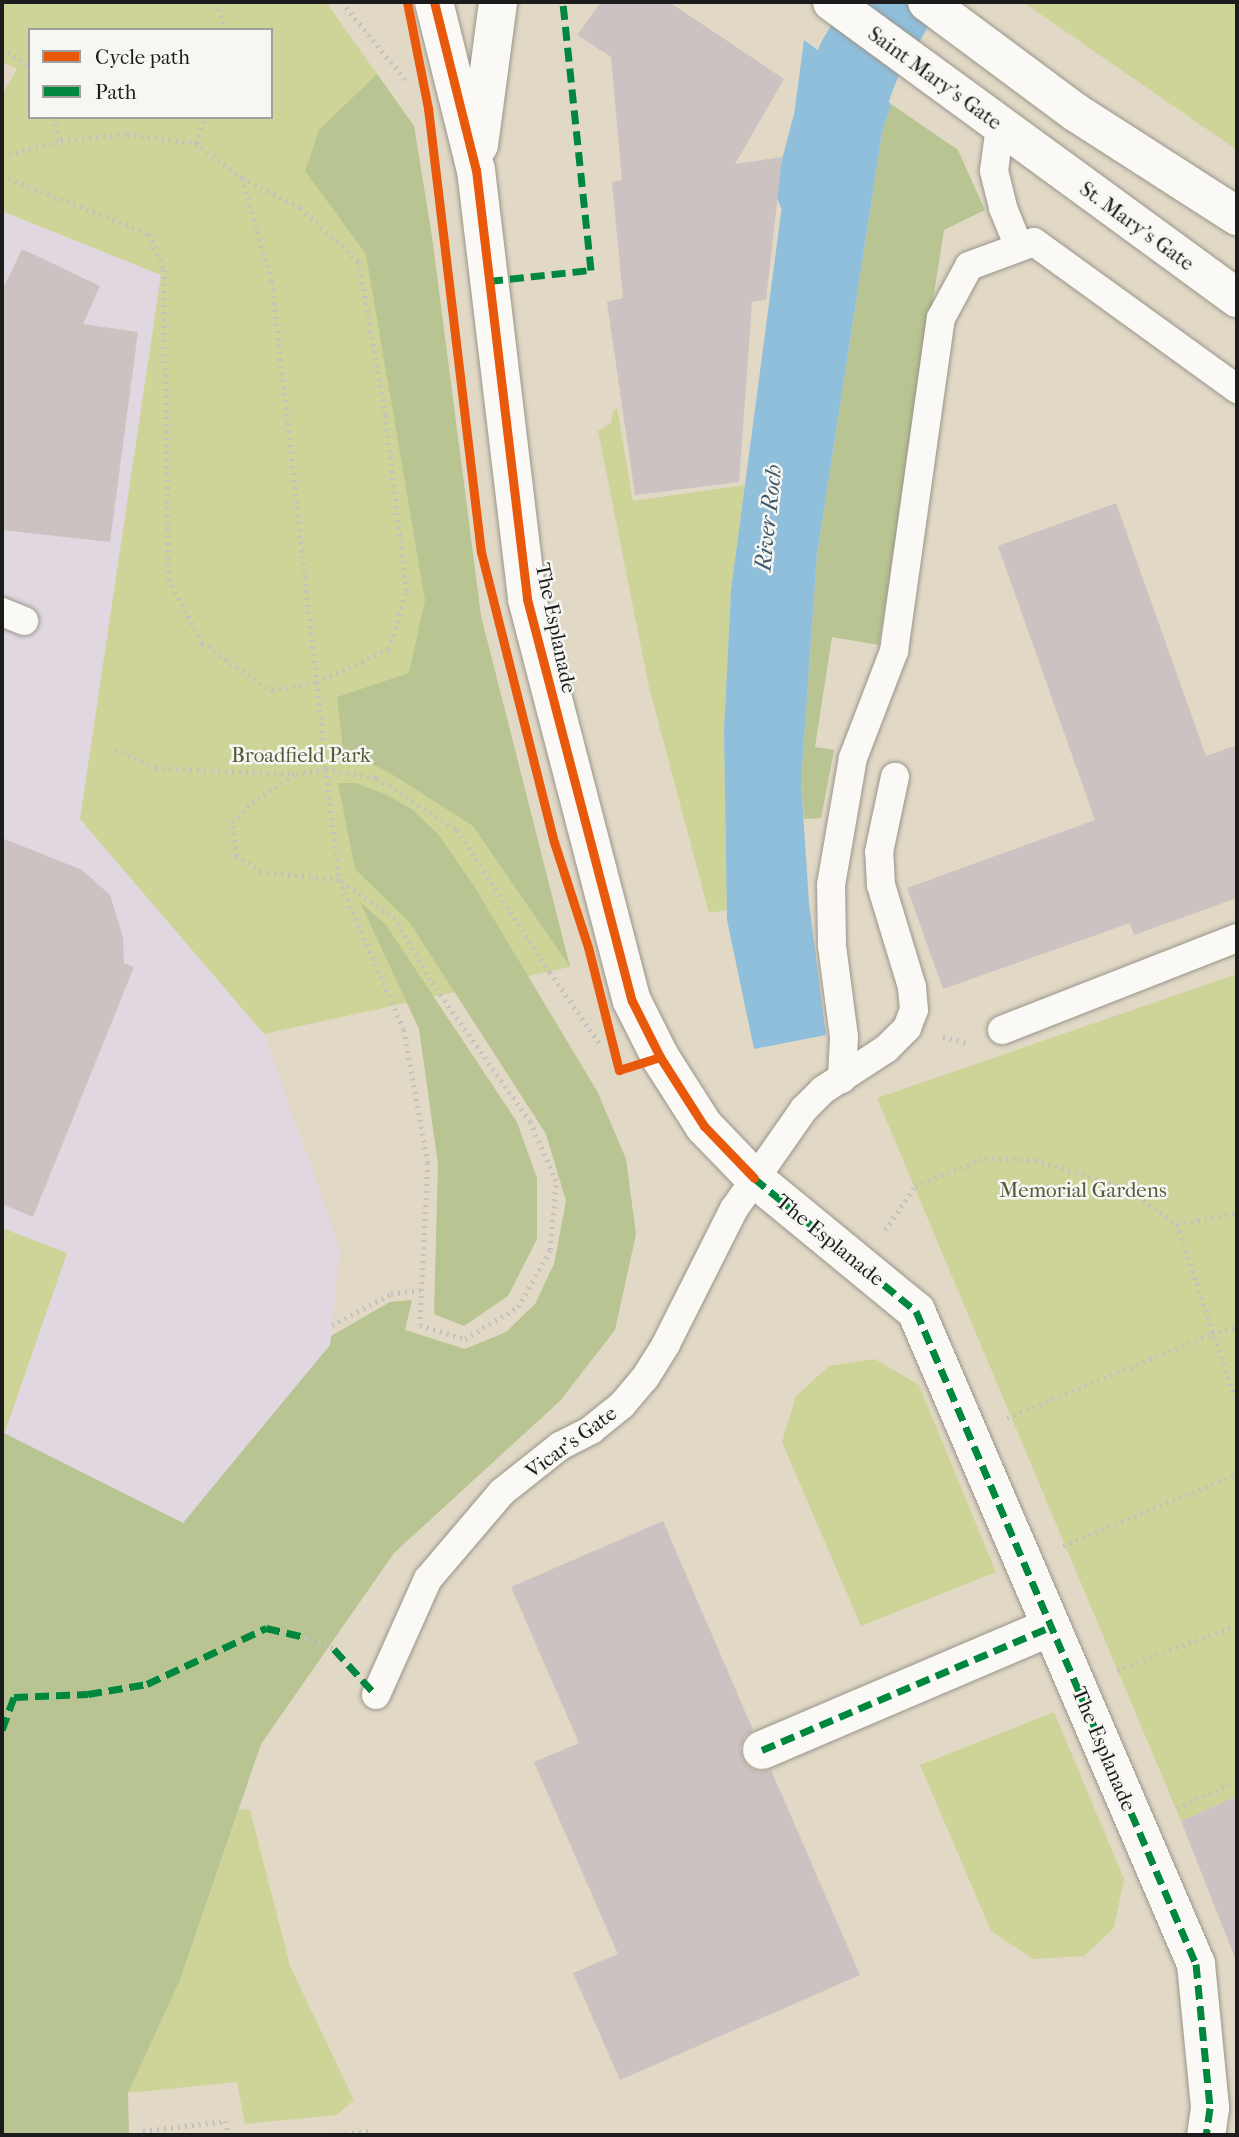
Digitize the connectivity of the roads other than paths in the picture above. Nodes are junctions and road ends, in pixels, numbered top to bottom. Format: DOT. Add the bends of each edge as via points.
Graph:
graph roads {
  1 [pos="434,2"];
  2 [pos="478,2"];
  3 [pos="498,2"];
  4 [pos="832,2"];
  5 [pos="927,2"];
  6 [pos="1000,126"];
  7 [pos="1037,153"];
  8 [pos="476,170"];
  9 [pos="1237,216"];
  10 [pos="1019,247"];
  11 [pos="1237,298"];
  12 [pos="1237,389"];
  13 [pos="895,777"];
  14 [pos="1237,938"];
  15 [pos="1002,1030"];
  16 [pos="842,1079"];
  17 [pos="754,1178"];
  18 [pos="1051,1627"];
  19 [pos="376,1695"];
  20 [pos="762,1750"];
  21 [pos="1206,2135"];
  1 -- 8 [label="main road, The Esplanade"];
  2 -- 8 [label="main road, The Esplanade"];
  3 -- 8 [label="main road, The Esplanade"];
  4 -- 6 [label="main road, Saint Mary's Gate"];
  5 -- 9 [label="main road" via="1075,112"];
  6 -- 7 [label="main road, Saint Mary's Gate"];
  6 -- 10 [label="lane" via="993,171"];
  7 -- 11 [label="main road, St. Mary's Gate"];
  8 -- 17 [label="main road, The Esplanade" via="527,599 632,1001 660,1057 705,1126"];
  10 -- 12 [label="lane" via="1034,242"];
  10 -- 16 [label="lane" via="969,266 941,318 894,651 853,758 831,885 832,946 845,1037"];
  13 -- 16 [label="lane, Vicar's Gate" via="879,852 881,885 912,987 914,1010 907,1028 886,1049"];
  14 -- 15 [label="lane"];
  16 -- 17 [label="lane, Vicar's Gate" via="804,1110"];
  17 -- 18 [label="main road, The Esplanade" via="916,1311"];
  17 -- 19 [label="lane, Vicar's Gate" via="645,1378 591,1430 560,1446 502,1492 428,1579"];
  18 -- 20 [label="main road"];
  18 -- 21 [label="main road, The Esplanade" via="1196,1964 1210,2108"];
}
